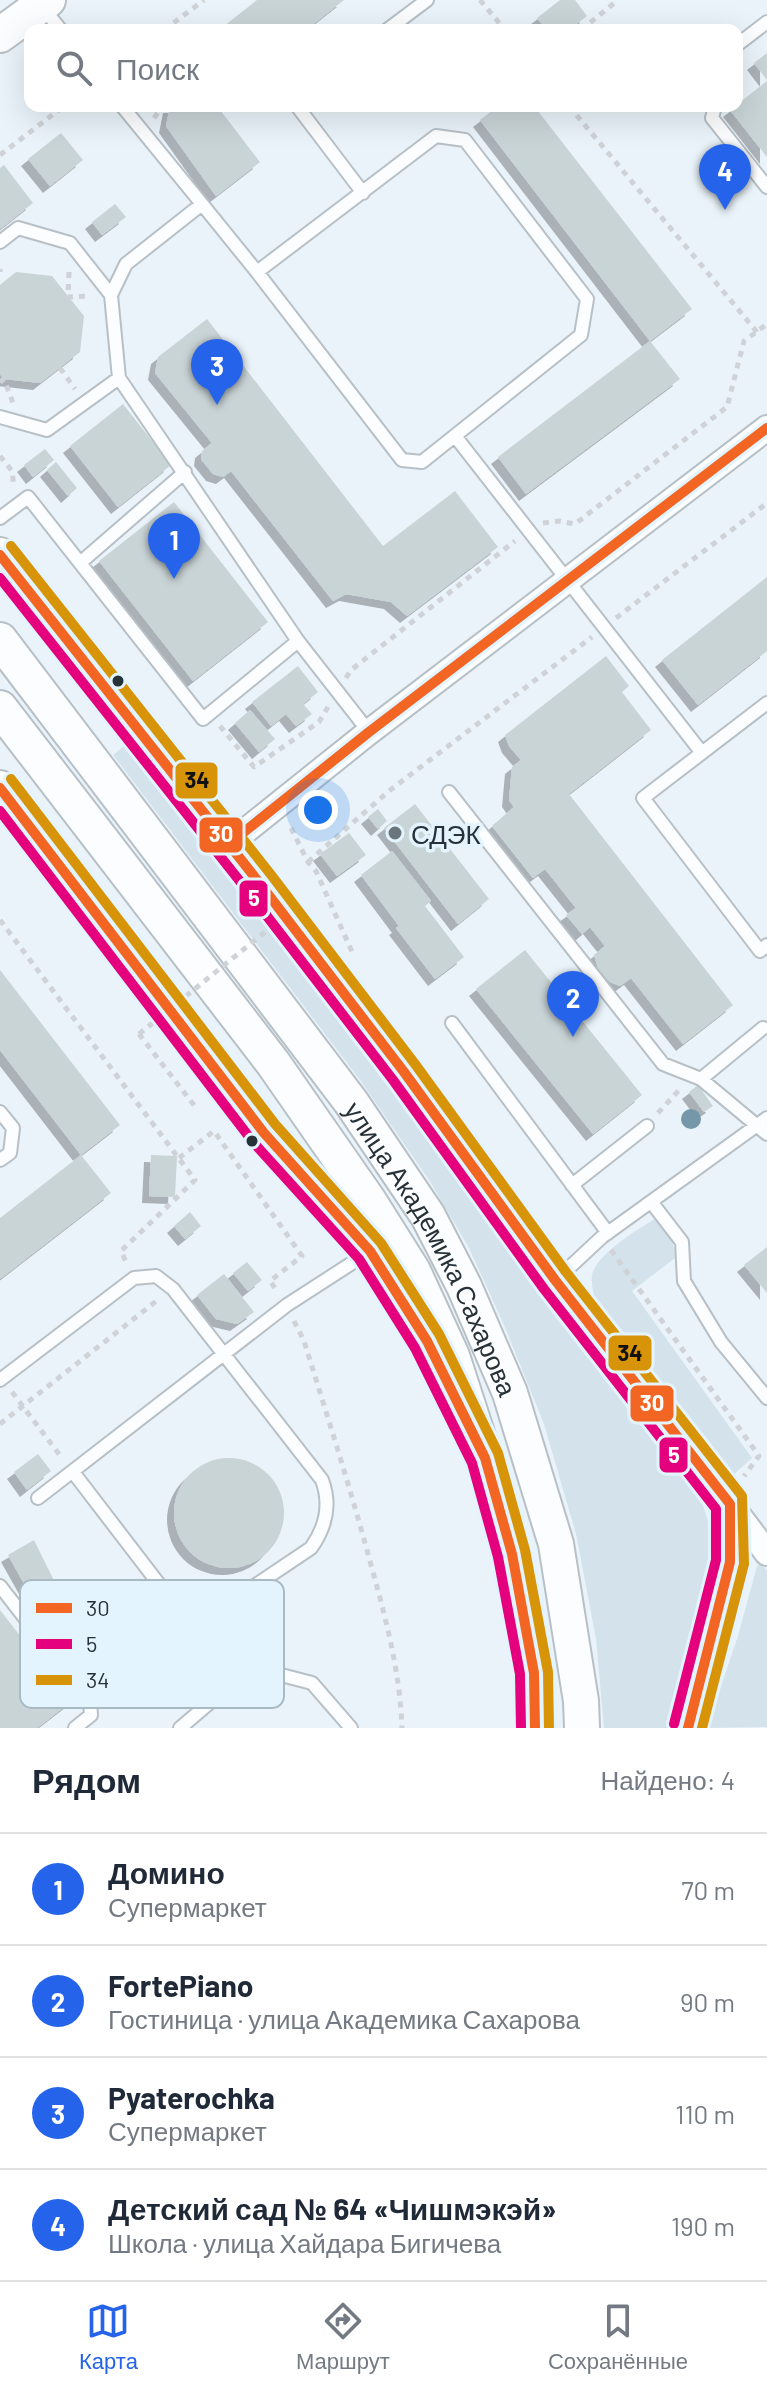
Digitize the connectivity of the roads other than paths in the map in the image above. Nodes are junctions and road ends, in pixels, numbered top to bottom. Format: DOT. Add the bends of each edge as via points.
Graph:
graph roads {
  1 [pos="426,0"];
  2 [pos="50,12"];
  3 [pos="767,22"];
  4 [pos="395,24"];
  5 [pos="0,35"];
  6 [pos="743,40"];
  7 [pos="127,112"];
  8 [pos="302,112"];
  9 [pos="714,112"];
  10 [pos="767,187"];
  11 [pos="363,193"];
  12 [pos="202,204"];
  13 [pos="0,242"];
  14 [pos="257,272"];
  15 [pos="111,295"];
  16 [pos="119,378"];
  17 [pos="0,417"];
  18 [pos="767,428"];
  19 [pos="455,436"];
  20 [pos="185,472"];
  21 [pos="0,518"];
  22 [pos="0,555"];
  23 [pos="80,563"];
  24 [pos="567,581"];
  25 [pos="0,640"];
  26 [pos="298,641"];
  27 [pos="767,703"];
  28 [pos="0,708"];
  29 [pos="369,732"];
  30 [pos="702,753"];
  31 [pos="0,788"];
  32 [pos="449,792"];
  33 [pos="229,844"];
  34 [pos="115,856"];
  35 [pos="763,948"];
  36 [pos="767,963"];
  37 [pos="179,1023"];
  38 [pos="452,1023"];
  39 [pos="763,1028"];
  40 [pos="701,1079"];
  41 [pos="0,1112"];
  42 [pos="764,1125"];
  43 [pos="647,1126"];
  44 [pos="0,1160"];
  45 [pos="572,1185"];
  46 [pos="652,1203"];
  47 [pos="605,1235"];
  48 [pos="370,1251"];
  49 [pos="555,1280"];
  50 [pos="224,1352"];
  51 [pos="0,1379"];
  52 [pos="767,1398"];
  53 [pos="485,1458"];
  54 [pos="73,1472"];
  55 [pos="735,1492"];
  56 [pos="38,1498"];
  57 [pos="767,1553"];
  58 [pos="155,1580"];
  59 [pos="263,1580"];
  60 [pos="0,1586"];
  61 [pos="20,1612"];
  62 [pos="284,1676"];
  63 [pos="90,1708"];
  64 [pos="203,1708"];
  65 [pos="75,1728"];
  66 [pos="180,1728"];
  67 [pos="351,1728"];
  68 [pos="535,1728"];
  69 [pos="582,1728"];
  70 [pos="688,1728"];
  1 -- 4 [label="lane"];
  2 -- 5 [label="main road"];
  3 -- 6 [label="lane"];
  7 -- 12 [label="lane"];
  8 -- 11 [label="lane"];
  9 -- 10 [label="lane" via="712,118"];
  11 -- 14 [label="lane"];
  11 -- 19 [label="lane" via="436,136 465,140 587,299 581,335"];
  12 -- 14 [label="lane"];
  12 -- 15 [label="lane" via="126,264"];
  13 -- 15 [label="lane" via="18,228 70,243"];
  14 -- 19 [label="lane" via="402,460 422,462"];
  15 -- 16 [label="lane"];
  16 -- 17 [label="lane" via="47,430"];
  16 -- 20 [label="lane"];
  18 -- 24 [label="street"];
  19 -- 24 [label="lane"];
  20 -- 23 [label="lane"];
  20 -- 26 [label="lane"];
  21 -- 23 [label="lane" via="28,497"];
  22 -- 33 [label="main road"];
  23 -- 26 [label="lane" via="203,719"];
  24 -- 29 [label="street"];
  24 -- 30 [label="lane"];
  25 -- 69 [label="main road, улица Академика Сахарова" via="351,1102 428,1216 510,1393 556,1544"];
  26 -- 29 [label="lane"];
  27 -- 30 [label="lane"];
  28 -- 34 [label="main road"];
  29 -- 33 [label="street"];
  30 -- 35 [label="lane" via="643,798"];
  31 -- 37 [label="main road"];
  32 -- 40 [label="lane" via="663,1064"];
  33 -- 49 [label="main road"];
  34 -- 37 [label="main road"];
  34 -- 53 [label="main road" via="273,1063 413,1271 452,1356"];
  35 -- 36 [label="lane"];
  37 -- 48 [label="main road" via="264,1133"];
  38 -- 45 [label="lane"];
  39 -- 40 [label="lane"];
  40 -- 42 [label="lane"];
  41 -- 44 [label="lane" via="13,1128 10,1153"];
  42 -- 46 [label="lane"];
  43 -- 45 [label="lane"];
  45 -- 47 [label="lane"];
  46 -- 47 [label="lane"];
  46 -- 52 [label="lane" via="682,1242 684,1281 721,1342"];
  47 -- 49 [label="lane"];
  48 -- 50 [label="lane"];
  48 -- 53 [label="main road" via="427,1341"];
  49 -- 55 [label="main road"];
  50 -- 51 [label="lane" via="173,1289 156,1276 134,1278"];
  50 -- 54 [label="lane"];
  50 -- 59 [label="lane" via="322,1480 329,1498 320,1535 311,1548"];
  53 -- 68 [label="main road" via="512,1554 534,1673"];
  54 -- 56 [label="lane"];
  54 -- 58 [label="lane"];
  55 -- 57 [label="street"];
  55 -- 70 [label="main road" via="730,1562"];
  60 -- 61 [label="lane"];
  62 -- 67 [label="lane" via="312,1683"];
  63 -- 65 [label="lane" via="91,1715"];
  64 -- 66 [label="lane"];
}
